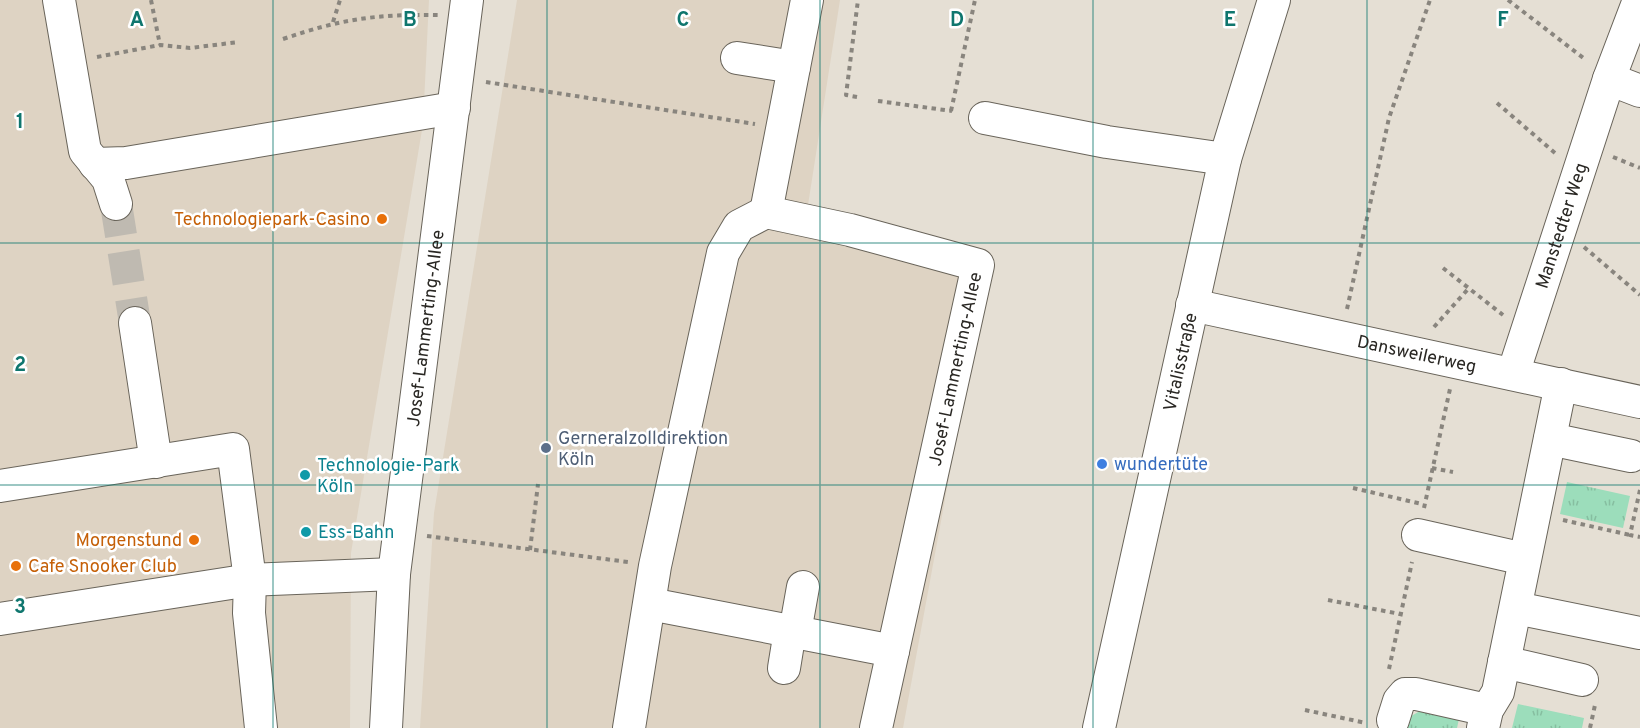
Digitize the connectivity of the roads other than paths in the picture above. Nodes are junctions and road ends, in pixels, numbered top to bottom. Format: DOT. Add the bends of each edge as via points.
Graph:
graph roads {
  1 [pos="59,0"];
  2 [pos="807,0"];
  3 [pos="1274,0"];
  4 [pos="1639,0"];
  5 [pos="466,8"];
  6 [pos="737,58"];
  7 [pos="794,67"];
  8 [pos="1609,79"];
  9 [pos="1640,90"];
  10 [pos="454,108"];
  11 [pos="985,118"];
  12 [pos="1225,159"];
  13 [pos="95,164"];
  14 [pos="116,204"];
  15 [pos="766,212"];
  16 [pos="1192,304"];
  17 [pos="135,323"];
  18 [pos="1513,374"];
  19 [pos="1561,384"];
  20 [pos="1640,402"];
  21 [pos="1550,439"];
  22 [pos="1631,456"];
  23 [pos="156,462"];
  24 [pos="0,486"];
  25 [pos="1418,535"];
  26 [pos="1524,559"];
  27 [pos="394,574"];
  28 [pos="250,580"];
  29 [pos="803,587"];
  30 [pos="650,604"];
  31 [pos="1516,608"];
  32 [pos="0,619"];
  33 [pos="793,631"];
  34 [pos="1640,633"];
  35 [pos="893,651"];
  36 [pos="1504,662"];
  37 [pos="784,668"];
  38 [pos="1582,680"];
  39 [pos="1485,719"];
  40 [pos="1385,723"];
  41 [pos="261,728"];
  42 [pos="387,728"];
  43 [pos="629,728"];
  44 [pos="876,728"];
  45 [pos="1099,728"];
  1 -- 13 [label="street" via="85,151"];
  2 -- 7 [label="street"];
  3 -- 12 [label="street, Vitalisstraße"];
  4 -- 8 [label="street, Manstedter Weg"];
  5 -- 10 [label="street, Josef-Lammerting-Allee"];
  6 -- 7 [label="street"];
  7 -- 15 [label="street"];
  8 -- 9 [label="street"];
  8 -- 18 [label="street, Manstedter Weg"];
  10 -- 13 [label="street" via="126,163"];
  10 -- 27 [label="street, Josef-Lammerting-Allee"];
  11 -- 12 [label="street" via="1107,142"];
  12 -- 16 [label="street, Vitalisstraße"];
  13 -- 14 [label="street" via="108,179"];
  15 -- 30 [label="street" via="739,226 723,253"];
  15 -- 35 [label="street, Josef-Lammerting-Allee" via="978,265"];
  16 -- 18 [label="street, Dansweilerweg"];
  16 -- 45 [label="street, Vitalisstraße"];
  17 -- 23 [label="street"];
  18 -- 19 [label="street, Dansweilerweg"];
  19 -- 20 [label="street, Dansweilerweg"];
  19 -- 21 [label="street"];
  21 -- 22 [label="street"];
  21 -- 26 [label="street"];
  23 -- 24 [label="street"];
  23 -- 28 [label="street" via="233,449"];
  25 -- 26 [label="street"];
  26 -- 31 [label="street"];
  27 -- 28 [label="street"];
  27 -- 42 [label="street, Josef-Lammerting-Allee"];
  28 -- 32 [label="street"];
  28 -- 41 [label="street" via="249,613"];
  29 -- 33 [label="street"];
  30 -- 33 [label="street"];
  30 -- 43 [label="street"];
  31 -- 34 [label="street"];
  31 -- 36 [label="street"];
  33 -- 35 [label="street"];
  33 -- 37 [label="street"];
  35 -- 44 [label="street, Josef-Lammerting-Allee"];
  36 -- 38 [label="street"];
  36 -- 39 [label="street" via="1498,692"];
  39 -- 40 [label="street" via="1416,694 1405,694"];
}
